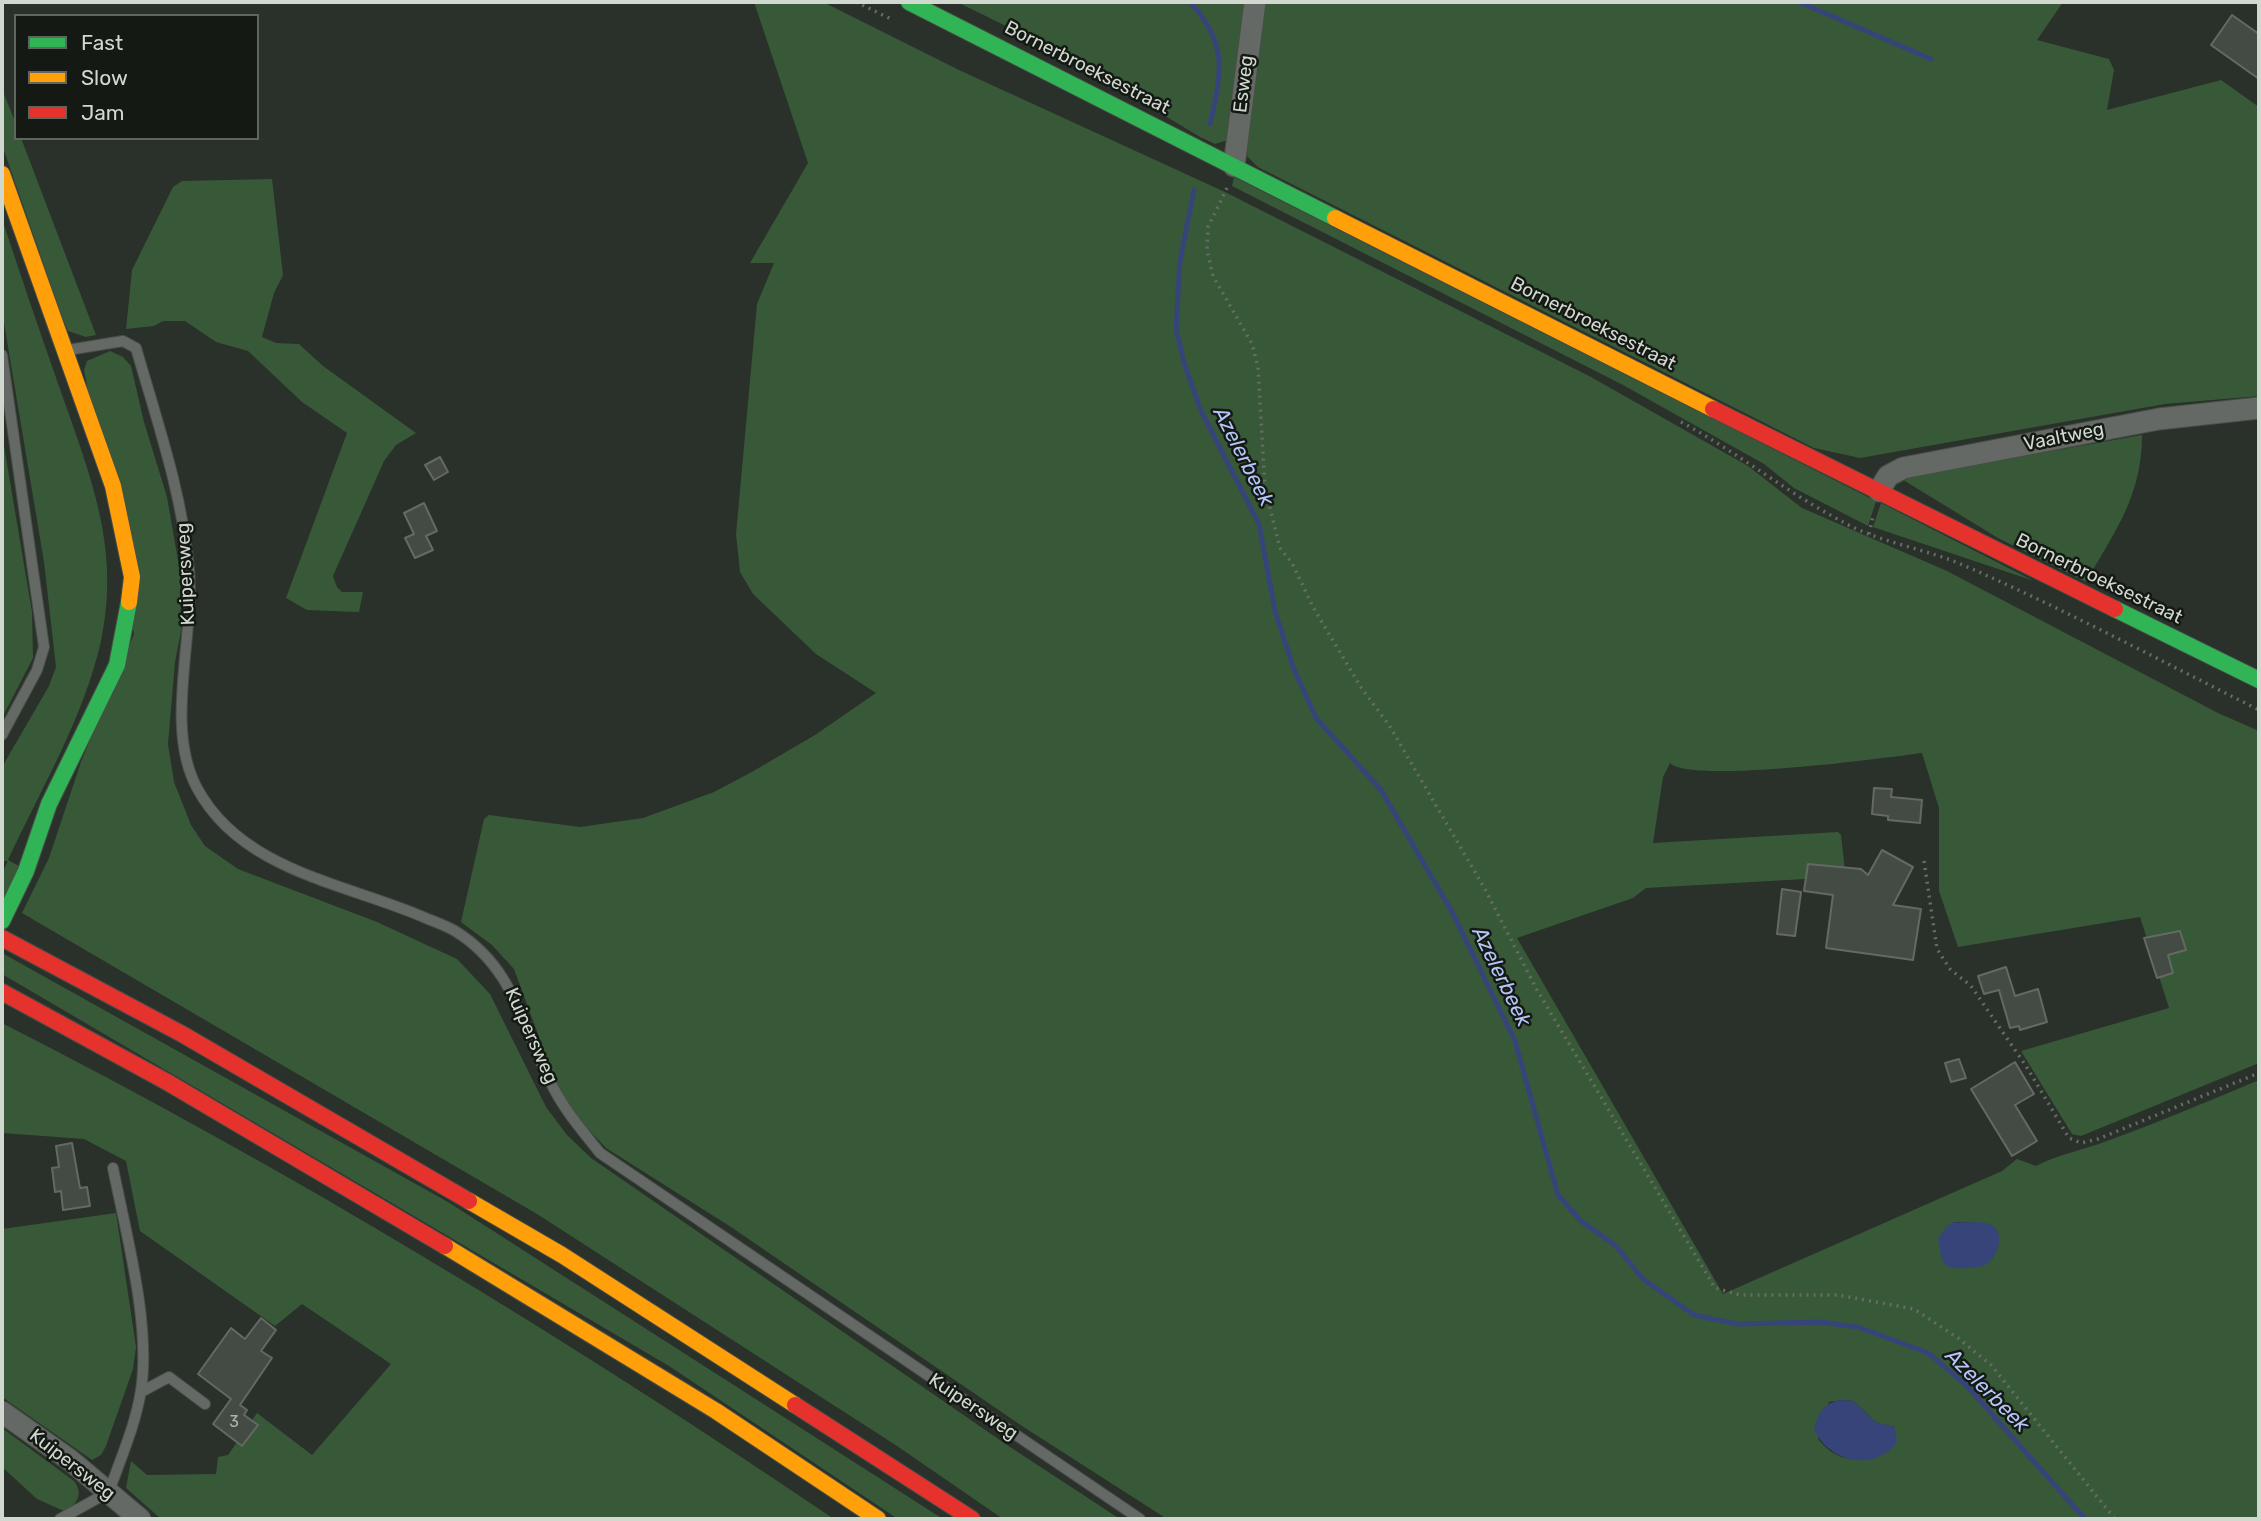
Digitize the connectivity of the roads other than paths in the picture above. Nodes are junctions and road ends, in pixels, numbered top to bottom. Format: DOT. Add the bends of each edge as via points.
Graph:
graph roads {
  1 [pos="909,2"];
  2 [pos="1255,2"];
  3 [pos="1234,166"];
  4 [pos="2,174"];
  5 [pos="65,351"];
  6 [pos="2,355"];
  7 [pos="2259,408"];
  8 [pos="1879,491"];
  9 [pos="2259,680"];
  10 [pos="2,735"];
  11 [pos="2,921"];
  12 [pos="2,938"];
  13 [pos="2,992"];
  14 [pos="113,1168"];
  15 [pos="141,1392"];
  16 [pos="205,1404"];
  17 [pos="2,1412"];
  18 [pos="108,1492"];
  19 [pos="60,1519"];
  20 [pos="140,1519"];
  21 [pos="878,1519"];
  22 [pos="972,1519"];
  23 [pos="1140,1519"];
  1 -- 3 [label="main road, Bornerbroeksestraat"];
  2 -- 3 [label="street, Esweg"];
  3 -- 8 [label="main road, Bornerbroeksestraat"];
  4 -- 5 [label="main road"];
  5 -- 11 [label="main road" via="113,486 132,577 117,665 50,804"];
  5 -- 23 [label="lane, Kuipersweg" via="123,341 136,348 182,510 189,571 190,633 182,709 186,755 197,788 217,816 268,859 455,931 501,972 554,1091 600,1153"];
  6 -- 10 [label="lane" via="44,647 37,670"];
  7 -- 8 [label="street, Vaaltweg" via="2159,419 1903,468 1888,477"];
  8 -- 9 [label="main road, Bornerbroeksestraat"];
  12 -- 22 [label="main road" via="182,1034 562,1255"];
  13 -- 21 [label="main road" via="315,1168 545,1305"];
  14 -- 15 [label="lane" via="138,1300"];
  15 -- 16 [label="lane" via="169,1377"];
  15 -- 18 [label="lane"];
  17 -- 18 [label="street, Kuipersweg"];
  18 -- 19 [label="lane"];
  18 -- 20 [label="street, Kuipersweg"];
}
